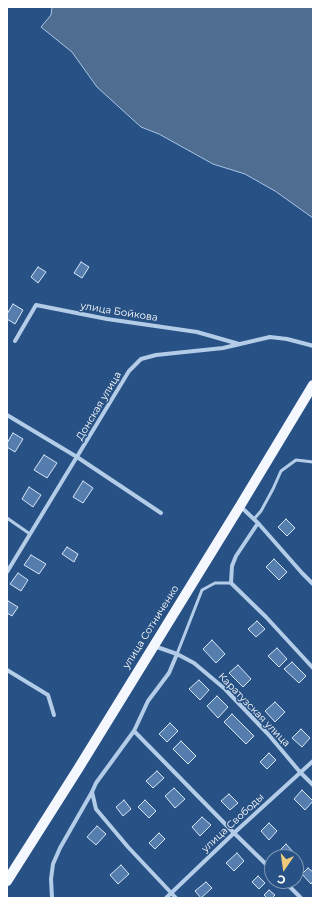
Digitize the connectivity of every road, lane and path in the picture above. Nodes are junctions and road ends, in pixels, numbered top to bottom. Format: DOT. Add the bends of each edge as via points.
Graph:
graph roads {
  1 [pos="16,341"];
  2 [pos="239,345"];
  3 [pos="313,346"];
  4 [pos="313,385"];
  5 [pos="7,415"];
  6 [pos="77,457"];
  7 [pos="313,462"];
  8 [pos="240,506"];
  9 [pos="161,513"];
  10 [pos="7,518"];
  11 [pos="254,519"];
  12 [pos="258,523"];
  13 [pos="30,534"];
  14 [pos="7,562"];
  15 [pos="11,566"];
  16 [pos="7,572"];
  17 [pos="231,583"];
  18 [pos="313,584"];
  19 [pos="153,646"];
  20 [pos="177,654"];
  21 [pos="313,668"];
  22 [pos="7,670"];
  23 [pos="54,715"];
  24 [pos="134,731"];
  25 [pos="313,761"];
  26 [pos="300,772"];
  27 [pos="313,785"];
  28 [pos="92,792"];
  29 [pos="234,833"];
  30 [pos="264,862"];
  31 [pos="7,881"];
  32 [pos="292,889"];
  33 [pos="171,893"];
  34 [pos="52,898"];
  35 [pos="166,898"];
  36 [pos="176,898"];
  37 [pos="301,898"];
  1 -- 2 [label="street, улица Бойкова" via="36,304 107,320 197,332"];
  2 -- 3 [label="street, Донская улица" via="270,337"];
  2 -- 6 [label="street, Донская улица" via="141,359 129,371"];
  4 -- 8 [label="main road, улица Сотниченко"];
  5 -- 6 [label="street"];
  6 -- 9 [label="street"];
  6 -- 13 [label="street, Донская улица"];
  7 -- 11 [label="lane" via="296,460 281,471 261,511"];
  8 -- 11 [label="street"];
  8 -- 19 [label="main road, улица Сотниченко"];
  10 -- 13 [label="lane"];
  11 -- 12 [label="street"];
  12 -- 17 [label="street" via="236,556 232,566"];
  12 -- 18 [label="street"];
  13 -- 15 [label="street, Донская улица"];
  14 -- 15 [label="lane"];
  15 -- 16 [label="street, Донская улица"];
  17 -- 20 [label="lane" via="215,583 202,590"];
  17 -- 21 [label="street"];
  19 -- 20 [label="street, Каратузская улица"];
  19 -- 31 [label="main road, улица Сотниченко"];
  20 -- 24 [label="street" via="169,673 148,701"];
  20 -- 26 [label="street, Каратузская улица" via="194,663 225,689"];
  22 -- 23 [label="street" via="48,695"];
  24 -- 28 [label="street"];
  24 -- 29 [label="street"];
  25 -- 26 [label="street, улица Свободы"];
  26 -- 27 [label="street, Каратузская улица"];
  26 -- 29 [label="street, улица Свободы"];
  28 -- 33 [label="street" via="96,809"];
  28 -- 34 [label="street" via="53,864"];
  29 -- 30 [label="street"];
  29 -- 33 [label="street, улица Свободы"];
  32 -- 37 [label="street"];
  33 -- 35 [label="street, улица Свободы"];
  33 -- 36 [label="street"];
}
